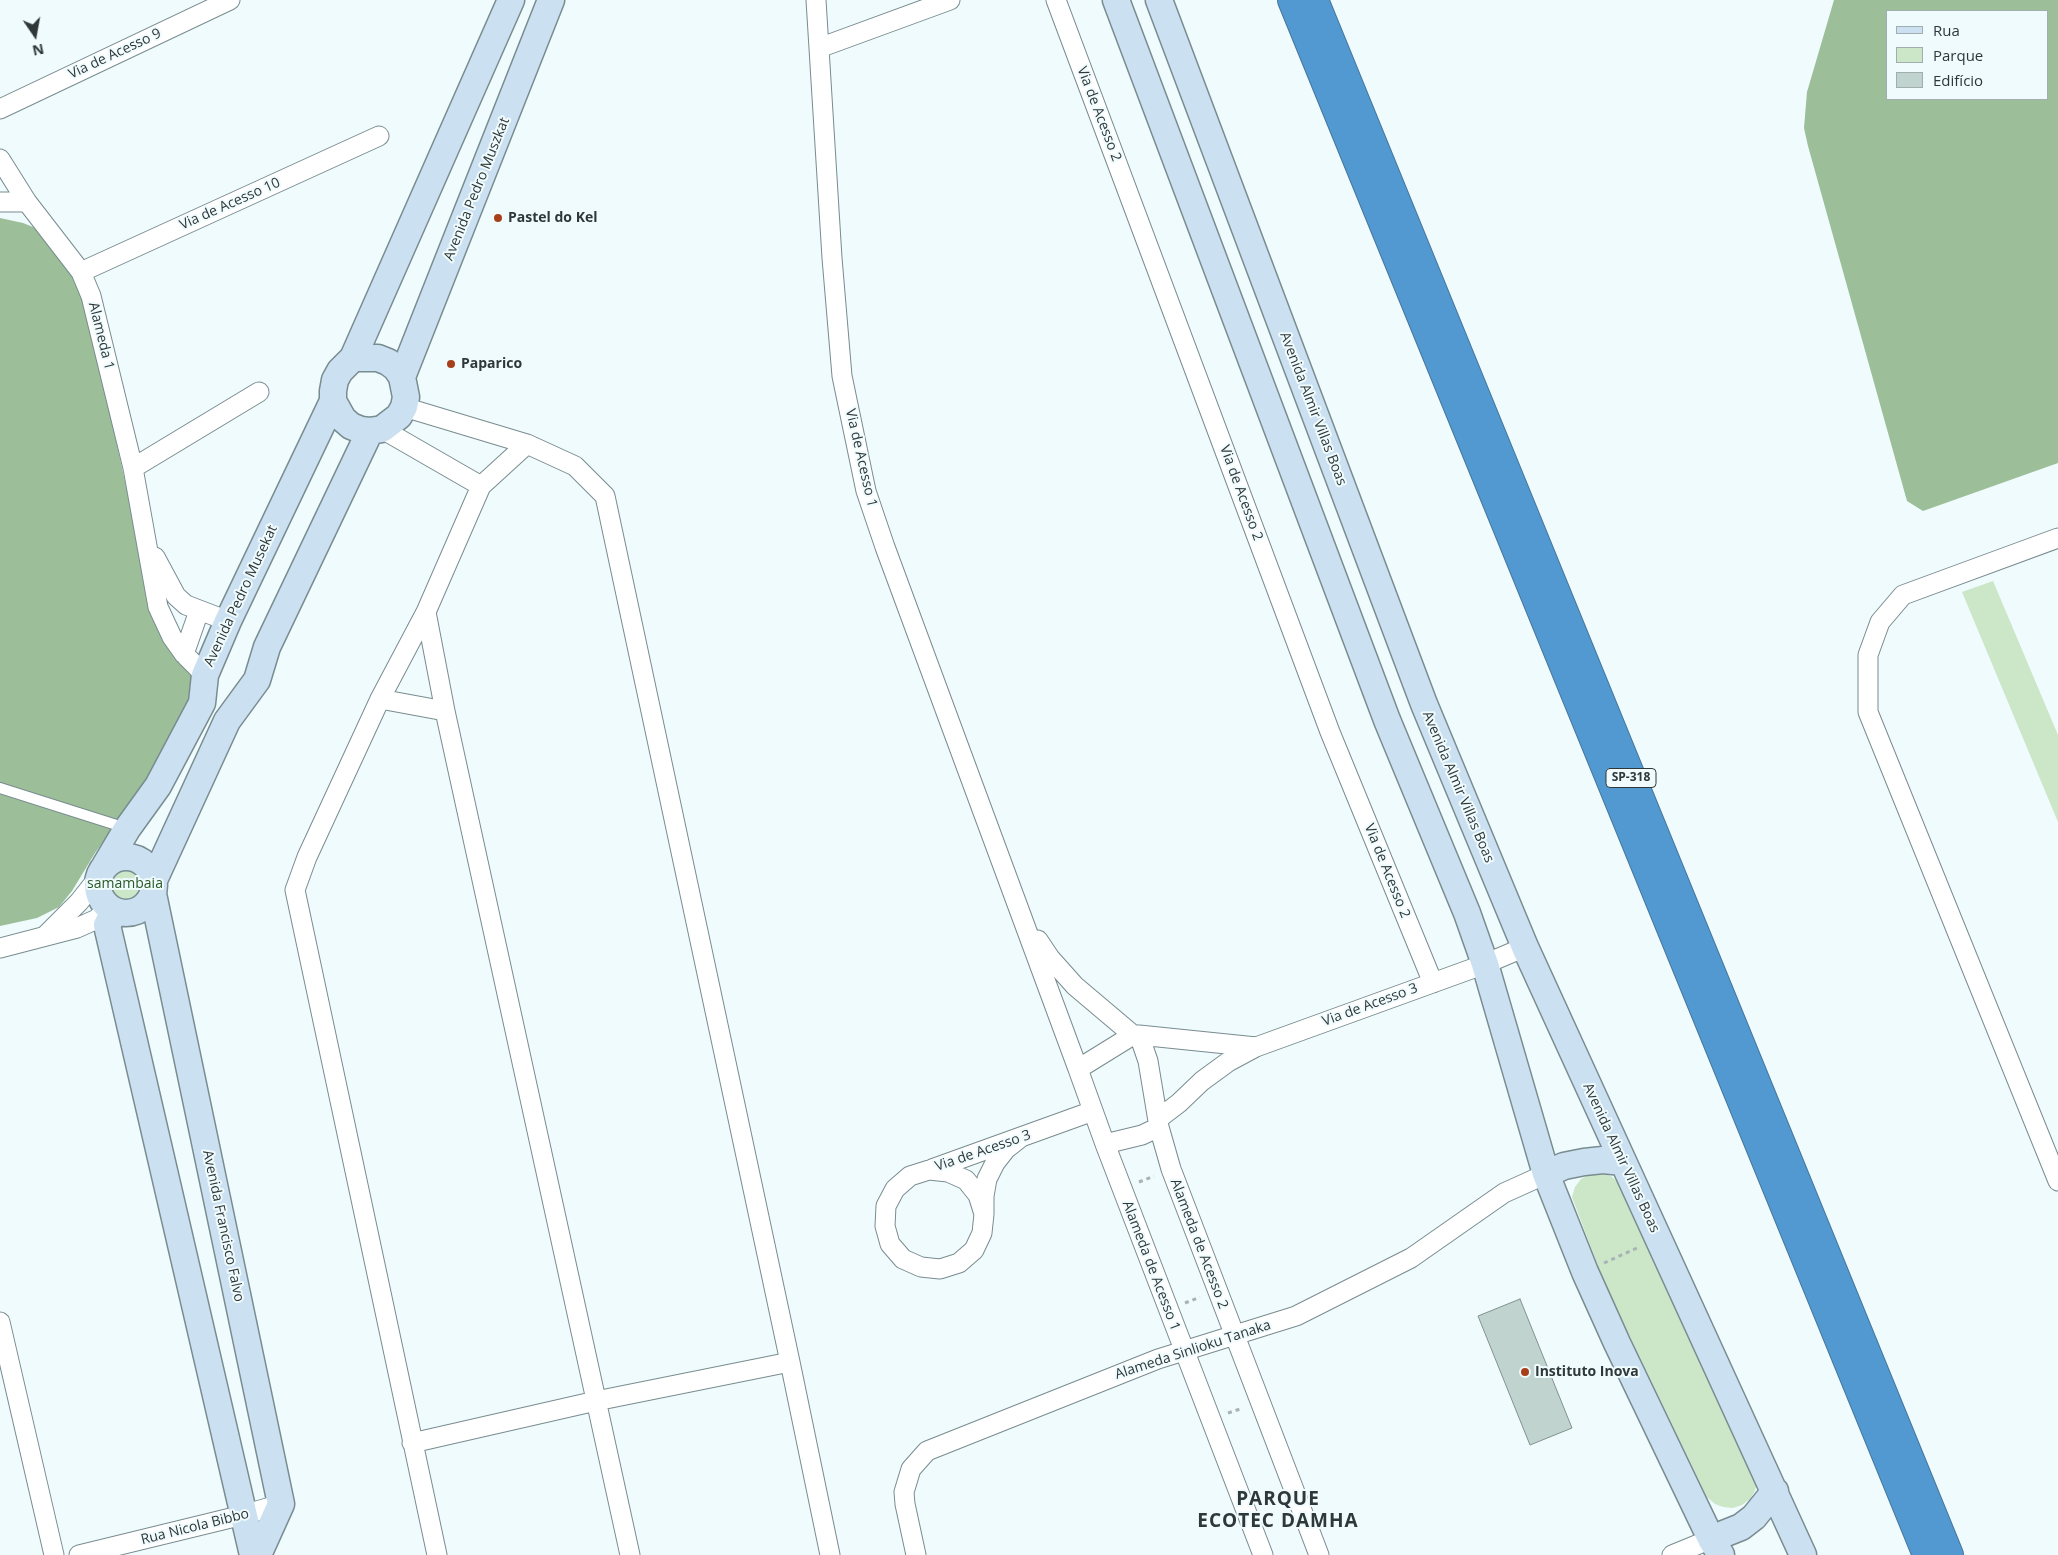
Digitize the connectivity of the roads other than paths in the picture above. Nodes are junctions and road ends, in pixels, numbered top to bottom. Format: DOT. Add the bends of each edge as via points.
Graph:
graph roads {
  1 [pos="230,0"];
  2 [pos="511,0"];
  3 [pos="551,0"];
  4 [pos="816,0"];
  5 [pos="950,0"];
  6 [pos="1056,0"];
  7 [pos="1116,0"];
  8 [pos="1159,0"];
  9 [pos="1292,0"];
  10 [pos="1314,0"];
  11 [pos="819,48"];
  12 [pos="0,109"];
  13 [pos="379,136"];
  14 [pos="0,159"];
  15 [pos="0,202"];
  16 [pos="27,202"];
  17 [pos="81,272"];
  18 [pos="352,358"];
  19 [pos="402,377"];
  20 [pos="258,392"];
  21 [pos="333,401"];
  22 [pos="404,407"];
  23 [pos="376,430"];
  24 [pos="527,444"];
  25 [pos="132,468"];
  26 [pos="481,486"];
  27 [pos="145,538"];
  28 [pos="2058,538"];
  29 [pos="199,611"];
  30 [pos="426,612"];
  31 [pos="228,621"];
  32 [pos="184,654"];
  33 [pos="205,675"];
  34 [pos="257,680"];
  35 [pos="380,700"];
  36 [pos="445,711"];
  37 [pos="0,788"];
  38 [pos="127,829"];
  39 [pos="101,872"];
  40 [pos="154,887"];
  41 [pos="1013,892"];
  42 [pos="111,909"];
  43 [pos="45,936"];
  44 [pos="1525,947"];
  45 [pos="0,948"];
  46 [pos="1485,964"];
  47 [pos="1433,983"];
  48 [pos="1136,1035"];
  49 [pos="1256,1047"];
  50 [pos="1078,1068"];
  51 [pos="1093,1111"];
  52 [pos="1159,1123"];
  53 [pos="1020,1138"];
  54 [pos="1105,1144"];
  55 [pos="1623,1162"];
  56 [pos="929,1170"];
  57 [pos="1546,1174"];
  58 [pos="2058,1181"];
  59 [pos="984,1214"];
  60 [pos="0,1322"];
  61 [pos="1234,1335"];
  62 [pos="1184,1351"];
  63 [pos="790,1362"];
  64 [pos="596,1402"];
  65 [pos="412,1442"];
  66 [pos="1775,1491"];
  67 [pos="281,1504"];
  68 [pos="243,1515"];
  69 [pos="1716,1547"];
  70 [pos="54,1555"];
  71 [pos="79,1555"];
  72 [pos="253,1555"];
  73 [pos="258,1555"];
  74 [pos="437,1555"];
  75 [pos="630,1555"];
  76 [pos="830,1555"];
  77 [pos="916,1555"];
  78 [pos="1263,1555"];
  79 [pos="1319,1555"];
  80 [pos="1672,1555"];
  81 [pos="1803,1555"];
  82 [pos="1927,1555"];
  83 [pos="1949,1555"];
  1 -- 12 [label="street, Via de Acesso 9"];
  2 -- 18 [label="street"];
  3 -- 19 [label="street, Avenida Pedro Muszkat"];
  4 -- 11 [label="street, Via de Acesso 1"];
  5 -- 11 [label="street"];
  6 -- 47 [label="street, Via de Acesso 2" via="1330,732"];
  7 -- 46 [label="street" via="1387,720"];
  8 -- 44 [label="street, Avenida Almir Villas Boas" via="1424,704"];
  9 -- 82 [label="highway, SP-318"];
  10 -- 83 [label="highway, SP-318"];
  11 -- 41 [label="street, Via de Acesso 1" via="842,376 866,492"];
  13 -- 17 [label="street, Via de Acesso 10"];
  14 -- 16 [label="street, Alameda 1"];
  15 -- 16 [label="street"];
  16 -- 17 [label="street, Alameda 1"];
  17 -- 25 [label="street, Alameda 1" via="91,296"];
  18 -- 19 [label="street" via="378,358 396,368"];
  18 -- 21 [label="street" via="335,380"];
  19 -- 22 [label="street" via="406,397"];
  20 -- 25 [label="street"];
  21 -- 23 [label="street" via="343,420 351,426"];
  21 -- 31 [label="street, Avenida Pedro Musekat"];
  22 -- 23 [label="street" via="399,416"];
  22 -- 24 [label="street"];
  23 -- 26 [label="street"];
  23 -- 34 [label="street" via="267,646"];
  24 -- 26 [label="street"];
  24 -- 63 [label="street" via="575,466 605,496"];
  25 -- 27 [label="street, Alameda 1"];
  26 -- 30 [label="street"];
  27 -- 29 [label="street, Alameda 1" via="176,596"];
  27 -- 32 [label="street, Alameda 1" via="158,607"];
  28 -- 58 [label="street" via="1903,595 1880,622 1868,656 1868,712"];
  29 -- 31 [label="street, Alameda 1"];
  29 -- 32 [label="street"];
  30 -- 35 [label="street"];
  30 -- 36 [label="street"];
  31 -- 33 [label="street, Avenida Pedro Musekat"];
  32 -- 33 [label="street, Alameda 1"];
  33 -- 34 [label="street" via="226,688 241,690"];
  33 -- 38 [label="street, Avenida Pedro Musekat" via="202,703 158,786"];
  34 -- 40 [label="street" via="227,721"];
  35 -- 36 [label="street"];
  35 -- 65 [label="street" via="307,857 295,890"];
  36 -- 64 [label="street"];
  37 -- 38 [label="lane"];
  38 -- 39 [label="street, Avenida Pedro Musekat"];
  39 -- 40 [label="street" via="118,857 135,858 149,868"];
  39 -- 42 [label="street" via="99,894"];
  39 -- 43 [label="street" via="79,902"];
  40 -- 42 [label="street" via="142,908 124,913"];
  40 -- 67 [label="street, Avenida Francisco Falvo"];
  41 -- 48 [label="street" via="1029,927 1050,958 1076,986"];
  41 -- 50 [label="street, Alameda de Acesso 1"];
  42 -- 43 [label="street" via="77,928"];
  42 -- 68 [label="street" via="107,925"];
  43 -- 45 [label="street"];
  44 -- 46 [label="street, Via de Acesso 3"];
  44 -- 55 [label="street, Avenida Almir Villas Boas"];
  46 -- 47 [label="street, Via de Acesso 3"];
  46 -- 57 [label="street"];
  47 -- 49 [label="street, Via de Acesso 3"];
  48 -- 49 [label="street"];
  48 -- 50 [label="street"];
  48 -- 52 [label="street, Alameda de Acesso 2" via="1148,1061"];
  49 -- 52 [label="street, Via de Acesso 3" via="1202,1081"];
  50 -- 51 [label="street, Alameda de Acesso 1"];
  51 -- 53 [label="street, Via de Acesso 3"];
  51 -- 54 [label="street, Alameda de Acesso 1"];
  52 -- 54 [label="street, Via de Acesso 3" via="1142,1135"];
  52 -- 61 [label="street, Alameda de Acesso 2" via="1171,1170"];
  53 -- 56 [label="street, Via de Acesso 3"];
  53 -- 59 [label="street" via="1006,1149 987,1179"];
  54 -- 62 [label="street, Alameda de Acesso 1"];
  55 -- 57 [label="street" via="1584,1162"];
  55 -- 66 [label="street, Avenida Almir Villas Boas"];
  56 -- 59 [label="street" via="948,1172 966,1180 978,1195"];
  56 -- 59 [label="street" via="910,1176 895,1189 886,1206 884,1226 890,1244 903,1259 921,1268 940,1269 959,1263 974,1250 982,1233"];
  57 -- 61 [label="street, Alameda Sinlioku Tanaka" via="1504,1193 1411,1258 1296,1316"];
  57 -- 69 [label="street" via="1585,1272"];
  60 -- 70 [label="street"];
  61 -- 62 [label="street, Alameda Sinlioku Tanaka"];
  61 -- 79 [label="street, Alameda de Acesso 2"];
  62 -- 77 [label="street, Alameda Sinlioku Tanaka" via="927,1452 911,1469 904,1492"];
  62 -- 78 [label="street, Alameda de Acesso 1"];
  63 -- 64 [label="street"];
  63 -- 76 [label="street"];
  64 -- 65 [label="street"];
  64 -- 75 [label="street"];
  65 -- 74 [label="street"];
  66 -- 69 [label="street" via="1754,1517"];
  66 -- 81 [label="street, Avenida Almir Villas Boas"];
  67 -- 68 [label="street, Rua Nicola Bibbo"];
  67 -- 73 [label="street"];
  68 -- 71 [label="street, Rua Nicola Bibbo"];
  68 -- 72 [label="street"];
  69 -- 80 [label="street"];
}
